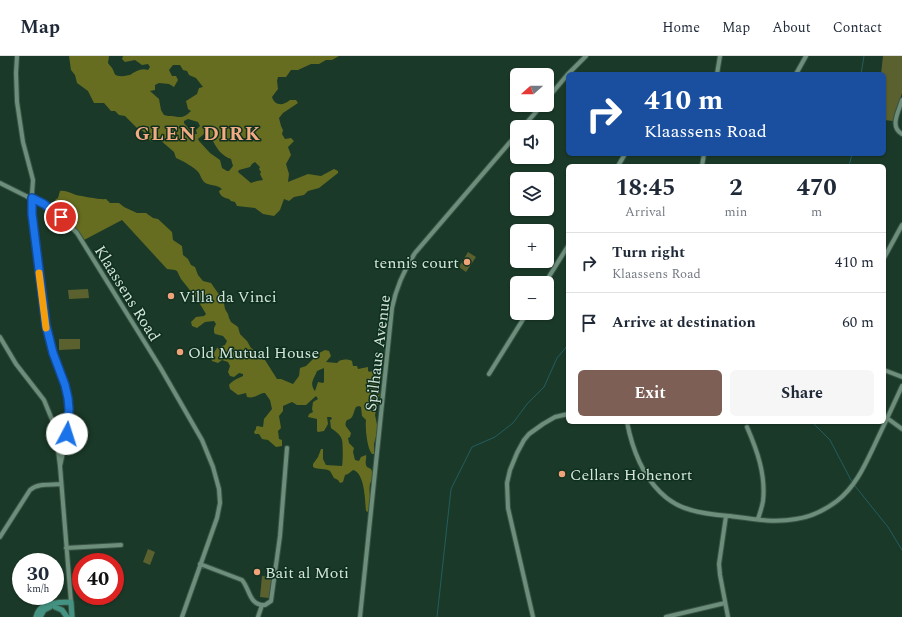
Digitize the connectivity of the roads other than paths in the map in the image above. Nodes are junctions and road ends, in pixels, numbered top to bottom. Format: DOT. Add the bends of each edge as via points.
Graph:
graph roads {
  1 [pos="17,56"];
  2 [pos="586,56"];
  3 [pos="806,56"];
  4 [pos="719,57"];
  5 [pos="570,72"];
  6 [pos="717,72"];
  7 [pos="797,72"];
  8 [pos="566,76"];
  9 [pos="554,91"];
  10 [pos="902,100"];
  11 [pos="536,112"];
  12 [pos="529,120"];
  13 [pos="902,134"];
  14 [pos="510,142"];
  15 [pos="0,183"];
  16 [pos="32,198"];
  17 [pos="902,225"];
  18 [pos="566,249"];
  19 [pos="886,254"];
  20 [pos="549,276"];
  21 [pos="523,320"];
  22 [pos="0,337"];
  23 [pos="886,371"];
  24 [pos="489,374"];
  25 [pos="902,377"];
  26 [pos="902,386"];
  27 [pos="566,415"];
  28 [pos="888,418"];
  29 [pos="886,422"];
  30 [pos="627,424"];
  31 [pos="885,424"];
  32 [pos="747,427"];
  33 [pos="902,429"];
  34 [pos="287,448"];
  35 [pos="60,466"];
  36 [pos="61,484"];
  37 [pos="726,516"];
  38 [pos="758,519"];
  39 [pos="0,537"];
  40 [pos="121,545"];
  41 [pos="66,548"];
  42 [pos="200,564"];
  43 [pos="725,603"];
  44 [pos="71,604"];
  45 [pos="262,605"];
  46 [pos="55,607"];
  47 [pos="36,617"];
  48 [pos="40,617"];
  49 [pos="67,617"];
  50 [pos="72,617"];
  51 [pos="182,617"];
  52 [pos="258,617"];
  53 [pos="360,617"];
  54 [pos="533,617"];
  55 [pos="666,617"];
  56 [pos="728,617"];
  1 -- 16 [label="street" via="17,102 23,142 33,180"];
  2 -- 5 [label="street"];
  3 -- 7 [label="street"];
  4 -- 6 [label="street"];
  8 -- 9 [label="street"];
  10 -- 13 [label="street" via="895,125"];
  11 -- 12 [label="street"];
  14 -- 53 [label="street, Spilhaus Avenue" via="415,253 397,288 392,308"];
  15 -- 16 [label="street, Klaassens Road"];
  16 -- 35 [label="street" via="43,311 48,338 69,403 69,426"];
  16 -- 42 [label="street, Klaassens Road" via="61,217 80,237 189,415 206,449 219,489 220,503"];
  17 -- 19 [label="street"];
  18 -- 20 [label="street"];
  21 -- 24 [label="street"];
  22 -- 35 [label="street" via="50,412 58,439"];
  23 -- 25 [label="street"];
  26 -- 28 [label="street"];
  27 -- 54 [label="street" via="543,424 529,434 510,470 507,483 508,508"];
  28 -- 29 [label="street"];
  28 -- 33 [label="street"];
  30 -- 37 [label="street" via="640,466 660,492 674,503 690,510"];
  31 -- 38 [label="street" via="861,473 850,489 838,500 824,510 802,518 780,521"];
  32 -- 38 [label="street" via="755,444 764,485"];
  34 -- 45 [label="street" via="272,597 269,603"];
  35 -- 36 [label="street"];
  36 -- 39 [label="street" via="43,485 30,490"];
  36 -- 41 [label="street"];
  37 -- 38 [label="street"];
  37 -- 43 [label="street" via="720,564"];
  40 -- 41 [label="street"];
  41 -- 44 [label="street"];
  42 -- 45 [label="street" via="240,578 253,601"];
  42 -- 51 [label="street, Klaassens Road"];
  43 -- 55 [label="street"];
  43 -- 56 [label="street"];
  44 -- 46 [label="main road"];
  44 -- 47 [label="main road" via="45,605"];
  44 -- 50 [label="main road"];
  45 -- 52 [label="street"];
  46 -- 48 [label="main road" via="45,609"];
  46 -- 49 [label="main road" via="62,610"];
}
